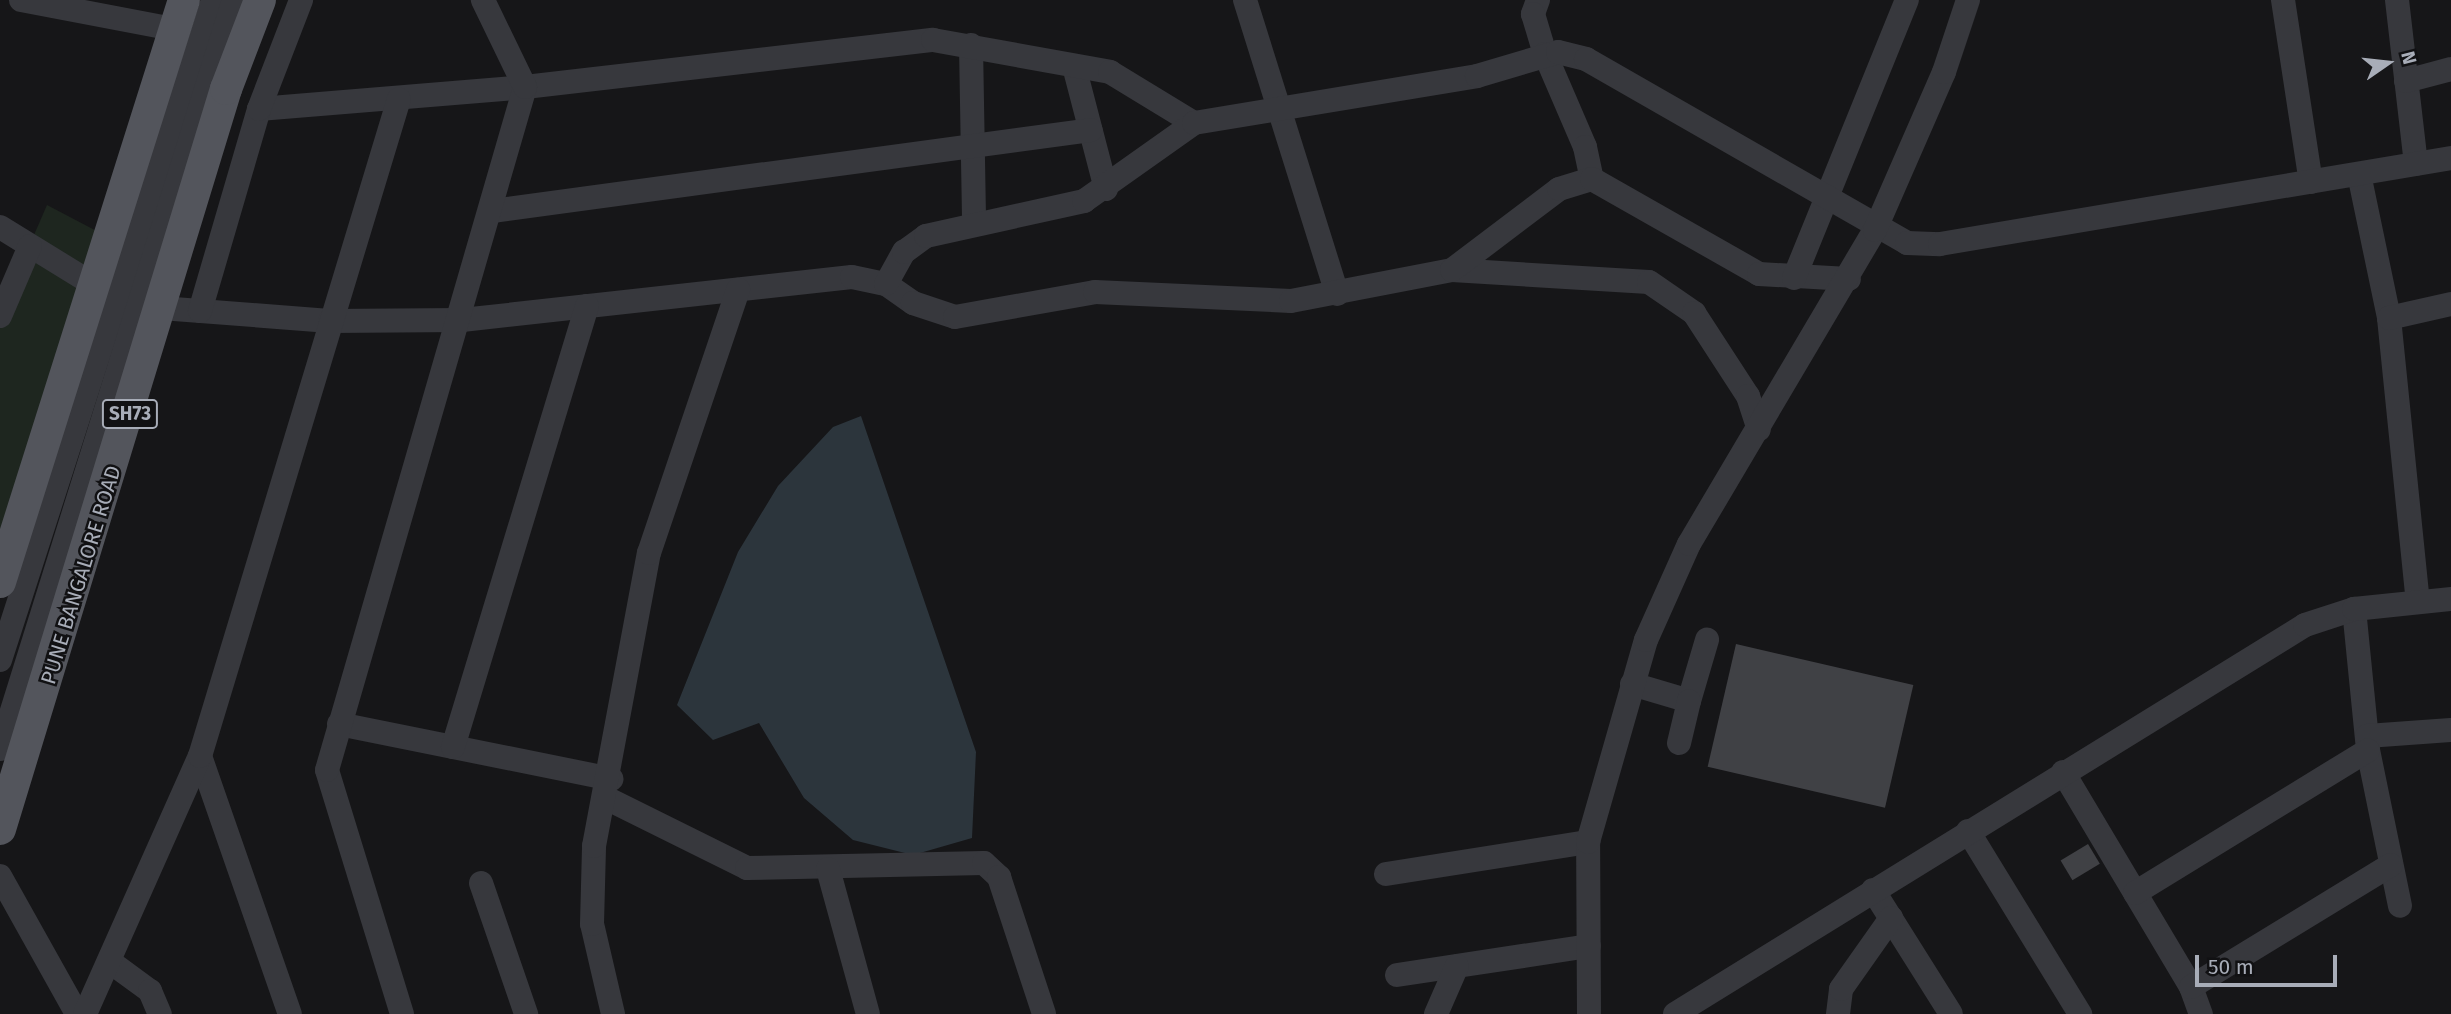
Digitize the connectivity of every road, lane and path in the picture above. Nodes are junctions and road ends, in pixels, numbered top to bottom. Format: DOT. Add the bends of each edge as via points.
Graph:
graph roads {
  1 [pos="20,0"];
  2 [pos="213,0"];
  3 [pos="234,0"];
  4 [pos="260,0"];
  5 [pos="301,0"];
  6 [pos="483,0"];
  7 [pos="1245,0"];
  8 [pos="1538,0"];
  9 [pos="1908,0"];
  10 [pos="1968,0"];
  11 [pos="2283,0"];
  12 [pos="2397,0"];
  13 [pos="178,14"];
  14 [pos="971,45"];
  15 [pos="1545,54"];
  16 [pos="2451,69"];
  17 [pos="1075,70"];
  18 [pos="2406,81"];
  19 [pos="525,87"];
  20 [pos="399,99"];
  21 [pos="1277,107"];
  22 [pos="260,109"];
  23 [pos="1194,123"];
  24 [pos="1091,130"];
  25 [pos="973,148"];
  26 [pos="2451,158"];
  27 [pos="2416,164"];
  28 [pos="2359,174"];
  29 [pos="1592,178"];
  30 [pos="2311,182"];
  31 [pos="1106,189"];
  32 [pos="1829,198"];
  33 [pos="492,211"];
  34 [pos="974,223"];
  35 [pos="0,227"];
  36 [pos="1875,230"];
  37 [pos="30,246"];
  38 [pos="1452,270"];
  39 [pos="1794,278"];
  40 [pos="1849,279"];
  41 [pos="886,284"];
  42 [pos="738,290"];
  43 [pos="1338,294"];
  44 [pos="126,299"];
  45 [pos="2451,304"];
  46 [pos="587,306"];
  47 [pos="200,312"];
  48 [pos="0,316"];
  49 [pos="2389,318"];
  50 [pos="463,320"];
  51 [pos="330,321"];
  52 [pos="1759,429"];
  53 [pos="0,582"];
  54 [pos="2451,599"];
  55 [pos="2418,602"];
  56 [pos="2354,609"];
  57 [pos="1707,640"];
  58 [pos="0,660"];
  59 [pos="1632,684"];
  60 [pos="1689,701"];
  61 [pos="339,724"];
  62 [pos="2451,730"];
  63 [pos="1679,743"];
  64 [pos="2368,743"];
  65 [pos="453,747"];
  66 [pos="0,749"];
  67 [pos="200,757"];
  68 [pos="2063,772"];
  69 [pos="609,789"];
  70 [pos="0,829"];
  71 [pos="1968,831"];
  72 [pos="1588,842"];
  73 [pos="2391,865"];
  74 [pos="828,869"];
  75 [pos="1386,874"];
  76 [pos="0,876"];
  77 [pos="481,883"];
  78 [pos="2135,893"];
  79 [pos="1867,894"];
  80 [pos="2400,906"];
  81 [pos="1891,918"];
  82 [pos="1589,946"];
  83 [pos="109,961"];
  84 [pos="1457,966"];
  85 [pos="1397,975"];
  86 [pos="2191,986"];
  87 [pos="1943,1012"];
  88 [pos="77,1014"];
  89 [pos="85,1014"];
  90 [pos="160,1014"];
  91 [pos="290,1014"];
  92 [pos="402,1014"];
  93 [pos="526,1014"];
  94 [pos="613,1014"];
  95 [pos="867,1014"];
  96 [pos="1044,1014"];
  97 [pos="1436,1014"];
  98 [pos="1589,1014"];
  99 [pos="1675,1014"];
  100 [pos="1838,1014"];
  101 [pos="2080,1014"];
  102 [pos="2201,1014"];
  1 -- 13 [label="street"];
  2 -- 44 [label="street"];
  3 -- 44 [label="street"];
  4 -- 44 [label="main road, PUNE BANGALORE ROAD / SH73"];
  5 -- 22 [label="street"];
  6 -- 19 [label="street"];
  7 -- 21 [label="street"];
  8 -- 15 [label="street" via="1533,14"];
  9 -- 32 [label="street"];
  10 -- 36 [label="street" via="1944,72"];
  11 -- 30 [label="street"];
  12 -- 18 [label="street"];
  13 -- 44 [label="main road, PUNE BANGALORE ROAD / SH73"];
  14 -- 17 [label="street"];
  14 -- 19 [label="street" via="933,40"];
  14 -- 25 [label="street"];
  15 -- 21 [label="street" via="1477,76"];
  15 -- 29 [label="street" via="1585,147"];
  15 -- 32 [label="street" via="1586,59"];
  16 -- 18 [label="street"];
  17 -- 23 [label="street" via="1128,79"];
  17 -- 24 [label="street"];
  18 -- 27 [label="street"];
  19 -- 20 [label="street"];
  19 -- 33 [label="street"];
  20 -- 22 [label="street"];
  20 -- 51 [label="street"];
  21 -- 23 [label="street"];
  21 -- 43 [label="street"];
  22 -- 47 [label="street"];
  23 -- 31 [label="street"];
  24 -- 25 [label="street"];
  24 -- 31 [label="street"];
  25 -- 33 [label="street"];
  25 -- 34 [label="street"];
  26 -- 27 [label="street"];
  27 -- 28 [label="street"];
  28 -- 30 [label="street"];
  28 -- 49 [label="street"];
  29 -- 38 [label="street" via="1559,189"];
  29 -- 39 [label="street" via="1744,268"];
  30 -- 36 [label="street" via="1940,244 1907,243"];
  31 -- 34 [label="street" via="1062,208"];
  32 -- 36 [label="street"];
  32 -- 39 [label="street"];
  33 -- 50 [label="street"];
  34 -- 41 [label="street" via="914,243"];
  35 -- 37 [label="street"];
  36 -- 40 [label="street"];
  37 -- 44 [label="street"];
  37 -- 48 [label="street"];
  38 -- 43 [label="street"];
  38 -- 52 [label="street" via="1649,282 1674,293 1725,357"];
  39 -- 40 [label="street"];
  40 -- 52 [label="street"];
  41 -- 42 [label="street" via="852,277"];
  41 -- 43 [label="street" via="913,303 955,317 1095,292 1182,301"];
  42 -- 46 [label="street"];
  42 -- 69 [label="street" via="649,553"];
  44 -- 47 [label="street"];
  44 -- 53 [label="main road, PUNE BANGALORE ROAD / SH73"];
  44 -- 58 [label="street"];
  44 -- 66 [label="street"];
  44 -- 70 [label="main road, PUNE BANGALORE ROAD / SH73"];
  45 -- 49 [label="street"];
  46 -- 50 [label="street"];
  46 -- 65 [label="street"];
  47 -- 51 [label="street"];
  49 -- 55 [label="street"];
  50 -- 51 [label="street"];
  50 -- 61 [label="street"];
  51 -- 67 [label="street"];
  52 -- 59 [label="street" via="1689,544"];
  54 -- 55 [label="street"];
  55 -- 56 [label="street"];
  56 -- 64 [label="street"];
  56 -- 68 [label="street" via="2305,625"];
  57 -- 60 [label="street"];
  59 -- 60 [label="street"];
  59 -- 72 [label="street"];
  60 -- 63 [label="street"];
  61 -- 65 [label="street"];
  61 -- 92 [label="street" via="328,787"];
  62 -- 64 [label="street"];
  64 -- 73 [label="street"];
  64 -- 78 [label="street"];
  65 -- 69 [label="street"];
  67 -- 83 [label="street"];
  67 -- 91 [label="street"];
  68 -- 71 [label="street"];
  68 -- 78 [label="street"];
  69 -- 74 [label="street" via="747,868"];
  69 -- 94 [label="street" via="590,882 592,924"];
  71 -- 79 [label="street"];
  71 -- 101 [label="street"];
  72 -- 75 [label="street"];
  72 -- 82 [label="street"];
  73 -- 80 [label="street"];
  73 -- 86 [label="street"];
  74 -- 95 [label="street"];
  74 -- 96 [label="street" via="975,861 992,868"];
  76 -- 88 [label="street"];
  77 -- 93 [label="street"];
  78 -- 86 [label="street"];
  79 -- 81 [label="street"];
  79 -- 99 [label="street"];
  81 -- 87 [label="street"];
  81 -- 100 [label="street" via="1841,989"];
  82 -- 84 [label="street"];
  82 -- 98 [label="street"];
  83 -- 89 [label="street"];
  83 -- 90 [label="street" via="150,990"];
  84 -- 85 [label="street"];
  84 -- 97 [label="street"];
  86 -- 102 [label="street"];
}
